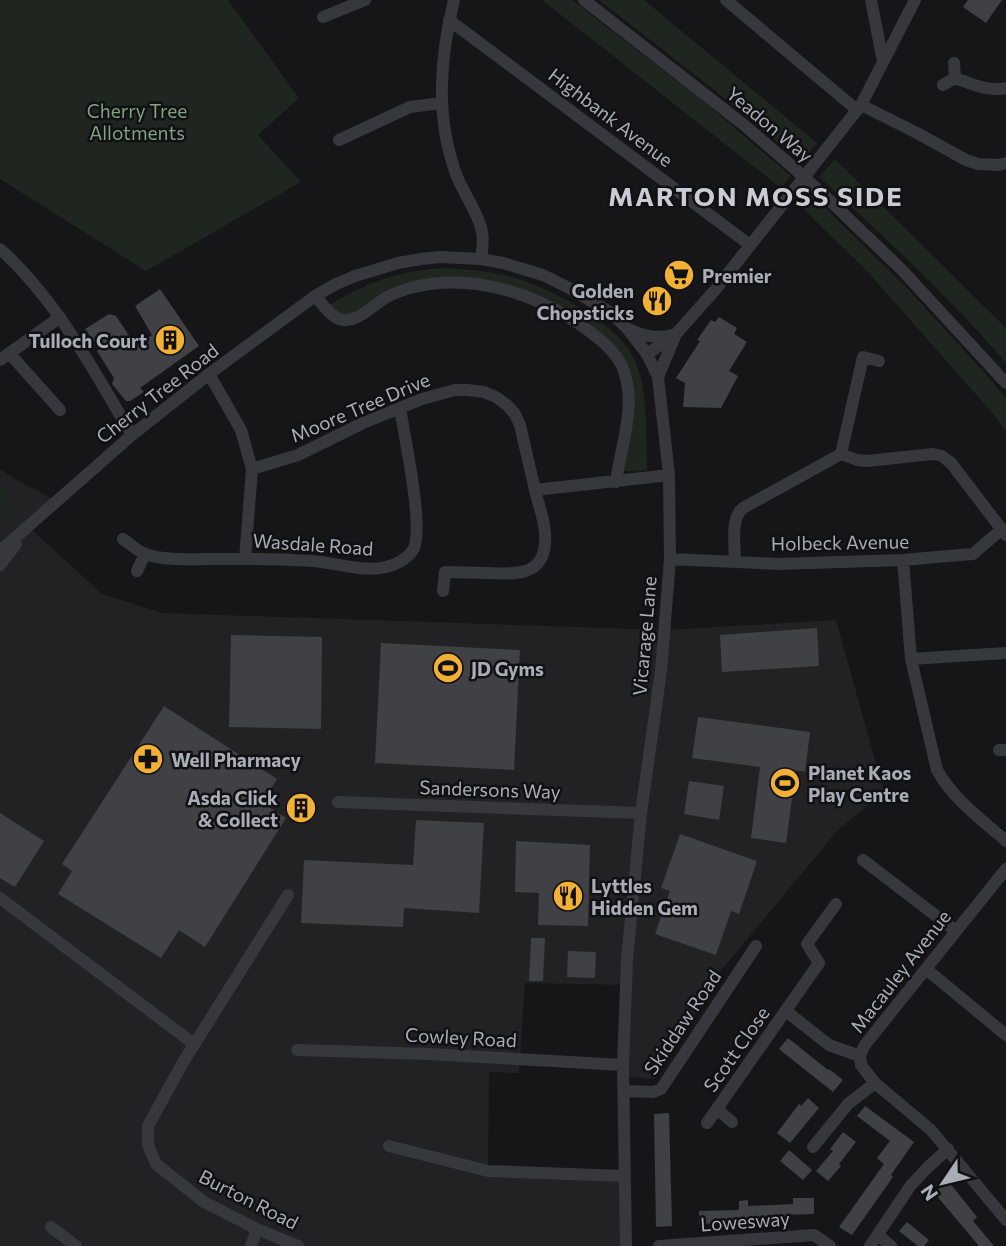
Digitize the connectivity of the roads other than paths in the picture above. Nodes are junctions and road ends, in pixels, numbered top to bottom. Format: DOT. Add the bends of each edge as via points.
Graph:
graph roads {
  1 [pos="365,0"];
  2 [pos="454,0"];
  3 [pos="584,0"];
  4 [pos="726,0"];
  5 [pos="871,0"];
  6 [pos="915,0"];
  7 [pos="323,17"];
  8 [pos="449,20"];
  9 [pos="883,61"];
  10 [pos="954,63"];
  11 [pos="955,78"];
  12 [pos="943,86"];
  13 [pos="1006,88"];
  14 [pos="441,103"];
  15 [pos="859,108"];
  16 [pos="339,140"];
  17 [pos="1004,168"];
  18 [pos="750,245"];
  19 [pos="0,249"];
  20 [pos="481,259"];
  21 [pos="315,296"];
  22 [pos="60,317"];
  23 [pos="626,327"];
  24 [pos="676,334"];
  25 [pos="647,354"];
  26 [pos="5,357"];
  27 [pos="879,361"];
  28 [pos="209,374"];
  29 [pos="658,377"];
  30 [pos="1006,383"];
  31 [pos="400,408"];
  32 [pos="60,410"];
  33 [pos="132,435"];
  34 [pos="841,454"];
  35 [pos="252,469"];
  36 [pos="669,475"];
  37 [pos="616,482"];
  38 [pos="536,490"];
  39 [pos="28,527"];
  40 [pos="1004,532"];
  41 [pos="123,539"];
  42 [pos="0,551"];
  43 [pos="145,554"];
  44 [pos="245,559"];
  45 [pos="670,559"];
  46 [pos="903,560"];
  47 [pos="735,561"];
  48 [pos="0,565"];
  49 [pos="137,571"];
  50 [pos="443,591"];
  51 [pos="1006,653"];
  52 [pos="911,659"];
  53 [pos="338,802"];
  54 [pos="641,813"];
  55 [pos="1006,841"];
  56 [pos="863,860"];
  57 [pos="1006,869"];
  58 [pos="288,895"];
  59 [pos="0,898"];
  60 [pos="835,904"];
  61 [pos="956,931"];
  62 [pos="756,946"];
  63 [pos="926,969"];
  64 [pos="786,1012"];
  65 [pos="1006,1035"];
  66 [pos="194,1044"];
  67 [pos="297,1050"];
  68 [pos="860,1056"];
  69 [pos="623,1065"];
  70 [pos="875,1083"];
  71 [pos="624,1091"];
  72 [pos="717,1109"];
  73 [pos="732,1122"];
  74 [pos="707,1123"];
  75 [pos="389,1146"];
  76 [pos="813,1147"];
  77 [pos="948,1149"];
  78 [pos="624,1176"];
  79 [pos="1006,1220"];
  80 [pos="51,1227"];
  81 [pos="257,1229"];
  82 [pos="874,1240"];
  83 [pos="76,1246"];
  84 [pos="251,1246"];
  85 [pos="298,1246"];
  86 [pos="626,1246"];
  87 [pos="659,1246"];
  88 [pos="830,1246"];
  89 [pos="891,1246"];
  1 -- 7 [label="street"];
  2 -- 8 [label="street"];
  3 -- 30 [label="street, Yeadon Way, bridge" via="724,109 825,196 902,270"];
  4 -- 15 [label="street"];
  5 -- 9 [label="street"];
  6 -- 9 [label="street"];
  8 -- 14 [label="street"];
  8 -- 18 [label="street, Highbank Avenue"];
  9 -- 15 [label="street"];
  10 -- 11 [label="street"];
  11 -- 12 [label="street"];
  11 -- 13 [label="street" via="984,89"];
  14 -- 16 [label="street" via="410,107"];
  14 -- 20 [label="street" via="457,176 480,222"];
  15 -- 17 [label="street" via="966,160"];
  15 -- 18 [label="street"];
  18 -- 24 [label="street"];
  19 -- 22 [label="street"];
  20 -- 21 [label="street, Cherry Tree Road" via="440,257 398,263 355,276"];
  20 -- 23 [label="street, Cherry Tree Road" via="543,275 611,313"];
  21 -- 28 [label="street, Cherry Tree Road"];
  21 -- 37 [label="street" via="344,321 413,287 491,286 565,315 610,349 627,385 628,413"];
  22 -- 26 [label="street"];
  22 -- 33 [label="street"];
  23 -- 24 [label="street" via="646,336"];
  23 -- 25 [label="street, Cherry Tree Road"];
  24 -- 25 [label="street"];
  24 -- 29 [label="street"];
  25 -- 29 [label="street, Vicarage Lane"];
  26 -- 32 [label="street"];
  27 -- 34 [label="street" via="863,357"];
  28 -- 33 [label="street, Cherry Tree Road"];
  28 -- 35 [label="street" via="241,430"];
  29 -- 36 [label="street, Vicarage Lane"];
  31 -- 35 [label="street, Moore Tree Drive" via="298,455"];
  31 -- 38 [label="street, Moore Tree Drive" via="455,390 496,397 518,420"];
  31 -- 44 [label="street, Wasdale Road" via="418,524 409,556 385,568 370,569"];
  33 -- 39 [label="street, Cherry Tree Road"];
  34 -- 40 [label="street" via="867,461 942,456"];
  34 -- 47 [label="street" via="737,513"];
  35 -- 44 [label="street"];
  36 -- 37 [label="street"];
  36 -- 45 [label="street, Vicarage Lane"];
  37 -- 38 [label="street"];
  38 -- 50 [label="street, Moore Tree Drive" via="544,528 541,560 514,575 445,572"];
  39 -- 42 [label="street, Cherry Tree Road"];
  39 -- 48 [label="street, Cherry Tree Road"];
  40 -- 46 [label="street, Holbeck Avenue" via="973,554"];
  41 -- 43 [label="street, Wasdale Road"];
  43 -- 44 [label="street, Wasdale Road" via="172,559"];
  43 -- 49 [label="street"];
  45 -- 47 [label="street, Holbeck Avenue"];
  45 -- 54 [label="street, Vicarage Lane" via="661,671"];
  46 -- 47 [label="street, Holbeck Avenue"];
  46 -- 52 [label="street"];
  51 -- 52 [label="street"];
  52 -- 55 [label="street" via="937,770 954,795"];
  53 -- 54 [label="street, Sandersons Way"];
  54 -- 69 [label="street, Vicarage Lane"];
  56 -- 61 [label="street"];
  57 -- 61 [label="street, Macauley Avenue"];
  58 -- 66 [label="street, Burton Road"];
  59 -- 66 [label="street"];
  60 -- 64 [label="street, Scott Close" via="807,944 819,963"];
  61 -- 63 [label="street, Macauley Avenue"];
  62 -- 71 [label="street, Skiddaw Road" via="661,1089"];
  63 -- 65 [label="street"];
  63 -- 68 [label="street, Macauley Avenue"];
  64 -- 68 [label="street, Scott Close" via="837,1050"];
  64 -- 72 [label="street, Scott Close"];
  66 -- 81 [label="street, Burton Road" via="148,1126 148,1145 156,1164 171,1177 204,1202"];
  67 -- 69 [label="street, Cowley Road"];
  68 -- 70 [label="street, Macauley Avenue"];
  69 -- 71 [label="street, Vicarage Lane"];
  70 -- 76 [label="street" via="848,1104"];
  70 -- 77 [label="street, Macauley Avenue"];
  71 -- 78 [label="street, Vicarage Lane"];
  72 -- 73 [label="street, Scott Close"];
  72 -- 74 [label="street, Scott Close"];
  75 -- 78 [label="street" via="488,1171"];
  77 -- 79 [label="street, Macauley Avenue"];
  77 -- 82 [label="street" via="911,1185"];
  78 -- 86 [label="street, Vicarage Lane"];
  80 -- 83 [label="street"];
  81 -- 84 [label="street"];
  81 -- 85 [label="street, Burton Road"];
  82 -- 89 [label="street"];
  87 -- 88 [label="street, Lowesway" via="814,1235"];
}
